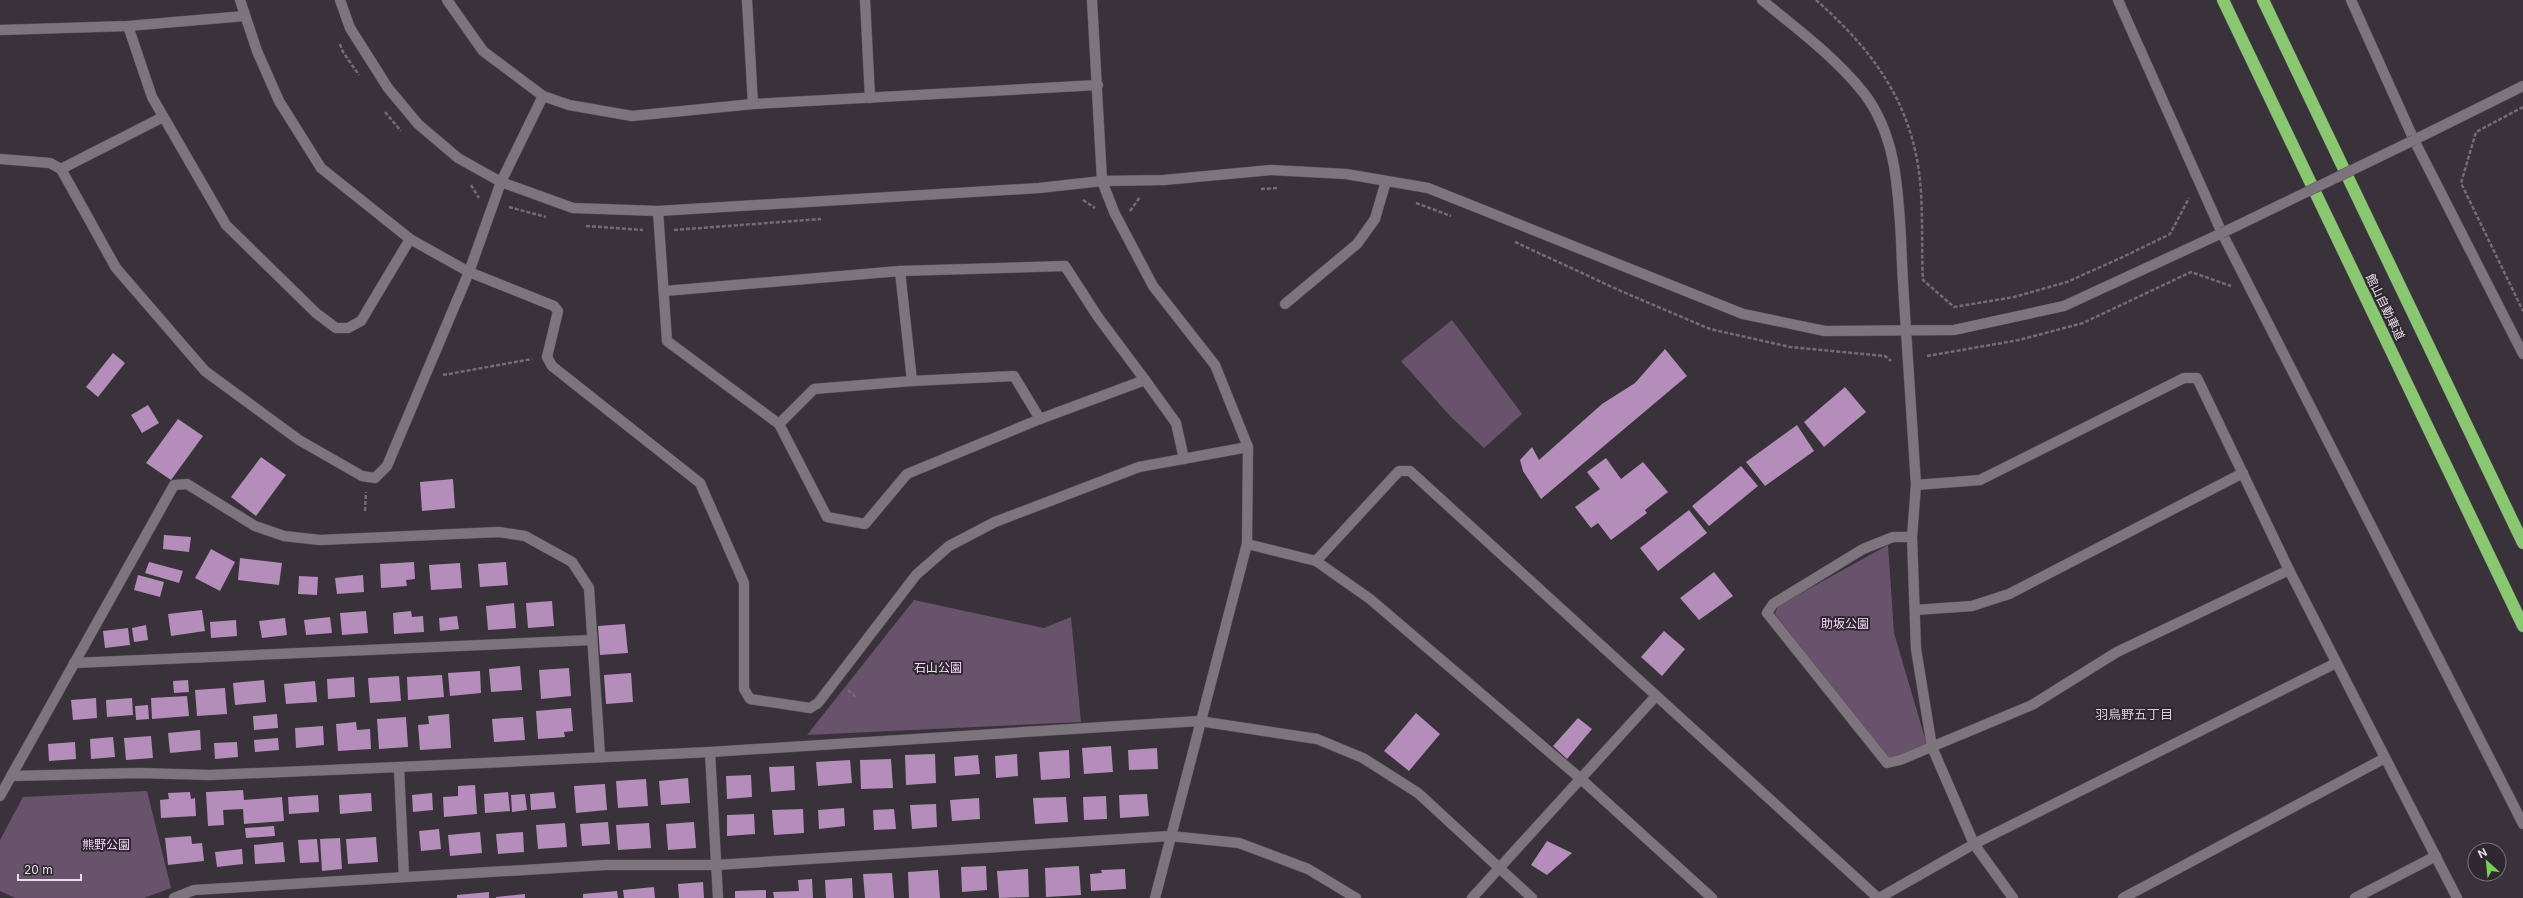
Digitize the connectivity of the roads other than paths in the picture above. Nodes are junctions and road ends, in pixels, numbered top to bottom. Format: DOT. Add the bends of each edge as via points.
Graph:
graph roads {
  1 [pos="240,0"];
  2 [pos="340,0"];
  3 [pos="448,0"];
  4 [pos="747,0"];
  5 [pos="865,0"];
  6 [pos="1092,0"];
  7 [pos="1762,0"];
  8 [pos="2118,0"];
  9 [pos="2223,0"];
  10 [pos="2263,0"];
  11 [pos="2351,0"];
  12 [pos="245,16"];
  13 [pos="128,26"];
  14 [pos="0,30"];
  15 [pos="1098,85"];
  16 [pos="2523,86"];
  17 [pos="543,96"];
  18 [pos="870,98"];
  19 [pos="753,104"];
  20 [pos="163,117"];
  21 [pos="2414,140"];
  22 [pos="0,159"];
  23 [pos="61,170"];
  24 [pos="1102,181"];
  25 [pos="1386,181"];
  26 [pos="501,182"];
  27 [pos="658,211"];
  28 [pos="2222,233"];
  29 [pos="410,239"];
  30 [pos="900,271"];
  31 [pos="469,272"];
  32 [pos="665,291"];
  33 [pos="1285,304"];
  34 [pos="1906,330"];
  35 [pos="2523,354"];
  36 [pos="1145,380"];
  37 [pos="912,381"];
  38 [pos="1040,419"];
  39 [pos="779,424"];
  40 [pos="1248,447"];
  41 [pos="1184,459"];
  42 [pos="2243,473"];
  43 [pos="1916,485"];
  44 [pos="1912,537"];
  45 [pos="2523,543"];
  46 [pos="1247,544"];
  47 [pos="1316,560"];
  48 [pos="2289,570"];
  49 [pos="1915,610"];
  50 [pos="2523,626"];
  51 [pos="592,640"];
  52 [pos="2336,662"];
  53 [pos="74,663"];
  54 [pos="1655,697"];
  55 [pos="1199,720"];
  56 [pos="1932,747"];
  57 [pos="710,752"];
  58 [pos="600,756"];
  59 [pos="2385,758"];
  60 [pos="399,767"];
  61 [pos="11,776"];
  62 [pos="1581,779"];
  63 [pos="0,796"];
  64 [pos="2523,824"];
  65 [pos="1170,836"];
  66 [pos="1974,844"];
  67 [pos="2436,856"];
  68 [pos="716,865"];
  69 [pos="1499,868"];
  70 [pos="404,877"];
  71 [pos="174,898"];
  72 [pos="718,898"];
  73 [pos="1155,898"];
  74 [pos="1356,898"];
  75 [pos="1472,898"];
  76 [pos="1532,898"];
  77 [pos="1712,898"];
  78 [pos="1878,898"];
  79 [pos="2013,898"];
  80 [pos="2123,898"];
  81 [pos="2355,898"];
  82 [pos="2457,898"];
  1 -- 12 [label="street"];
  2 -- 26 [label="street" via="350,28 375,68 418,124 458,158"];
  3 -- 17 [label="street" via="483,51"];
  4 -- 19 [label="street"];
  5 -- 18 [label="street"];
  6 -- 15 [label="street"];
  7 -- 34 [label="street" via="1833,59 1864,93 1882,123 1893,157 1898,191"];
  8 -- 28 [label="street"];
  9 -- 50 [label="highway, 館山自動車道"];
  10 -- 45 [label="highway, 館山自動車道"];
  11 -- 21 [label="street"];
  12 -- 13 [label="street"];
  12 -- 29 [label="street" via="279,101 320,168"];
  13 -- 14 [label="street"];
  13 -- 20 [label="street" via="152,98"];
  15 -- 18 [label="street"];
  15 -- 24 [label="street"];
  16 -- 21 [label="street"];
  17 -- 19 [label="street" via="569,105 632,116"];
  17 -- 26 [label="street"];
  18 -- 19 [label="street"];
  20 -- 23 [label="street"];
  20 -- 29 [label="street" via="226,225 316,313 336,328 348,328 361,321"];
  21 -- 28 [label="street, bridge"];
  21 -- 35 [label="street"];
  22 -- 23 [label="street" via="50,163"];
  23 -- 31 [label="street" via="116,268 205,371 299,440 362,476 375,478 387,466"];
  24 -- 25 [label="street" via="1164,180 1271,170 1346,174"];
  24 -- 27 [label="street" via="1039,188"];
  24 -- 40 [label="street" via="1114,212 1153,286 1215,365"];
  25 -- 33 [label="street" via="1375,219 1357,244"];
  25 -- 34 [label="street" via="1428,188 1743,314 1825,330"];
  26 -- 27 [label="street" via="573,208"];
  26 -- 31 [label="street"];
  27 -- 32 [label="street"];
  28 -- 34 [label="street" via="2064,306 1954,330"];
  28 -- 64 [label="street"];
  29 -- 31 [label="street"];
  30 -- 32 [label="street"];
  30 -- 36 [label="street" via="1065,266 1098,317"];
  30 -- 37 [label="street"];
  31 -- 41 [label="street" via="554,306 558,312 547,356 552,366 700,483 744,584 744,689 750,699 810,708 818,703 916,575 949,546 995,522 1139,467"];
  32 -- 39 [label="street" via="667,341"];
  34 -- 43 [label="street"];
  36 -- 38 [label="street"];
  36 -- 41 [label="street" via="1176,423"];
  37 -- 38 [label="street" via="1014,376"];
  37 -- 39 [label="street" via="814,389"];
  38 -- 39 [label="street" via="907,474 865,524 827,517"];
  40 -- 41 [label="street"];
  40 -- 46 [label="street"];
  42 -- 43 [label="street" via="2198,378 2184,378 1980,480"];
  42 -- 48 [label="street"];
  42 -- 49 [label="street" via="2009,594 1972,606"];
  43 -- 44 [label="street"];
  44 -- 49 [label="street"];
  44 -- 56 [label="street" via="1893,537 1863,549 1773,604 1767,613 1887,763"];
  46 -- 47 [label="street"];
  46 -- 55 [label="street"];
  47 -- 54 [label="street" via="1399,471 1410,471"];
  47 -- 62 [label="street" via="1370,599"];
  48 -- 52 [label="street"];
  48 -- 56 [label="street" via="2117,652 2032,705"];
  49 -- 56 [label="street" via="1916,649"];
  51 -- 53 [label="street"];
  51 -- 53 [label="street" via="589,588 572,562 525,536 499,532 320,540 284,536 255,526 187,484 174,485"];
  51 -- 58 [label="street"];
  52 -- 59 [label="street"];
  52 -- 66 [label="street"];
  53 -- 61 [label="street"];
  54 -- 62 [label="street"];
  54 -- 78 [label="street"];
  55 -- 57 [label="street"];
  55 -- 65 [label="street"];
  55 -- 69 [label="street" via="1317,739 1363,758 1418,793"];
  56 -- 66 [label="street"];
  57 -- 58 [label="street"];
  57 -- 68 [label="street"];
  58 -- 60 [label="street"];
  59 -- 67 [label="street"];
  59 -- 80 [label="street"];
  60 -- 61 [label="street" via="210,775 139,773"];
  60 -- 70 [label="street"];
  61 -- 63 [label="street"];
  62 -- 69 [label="street"];
  62 -- 77 [label="street"];
  65 -- 68 [label="street"];
  65 -- 73 [label="street"];
  65 -- 74 [label="street" via="1239,843 1308,869"];
  66 -- 78 [label="street"];
  66 -- 79 [label="street"];
  67 -- 81 [label="street"];
  67 -- 82 [label="street"];
  68 -- 70 [label="street" via="605,865"];
  68 -- 72 [label="street"];
  69 -- 75 [label="street"];
  69 -- 76 [label="street"];
  70 -- 71 [label="street" via="194,890"];
}
